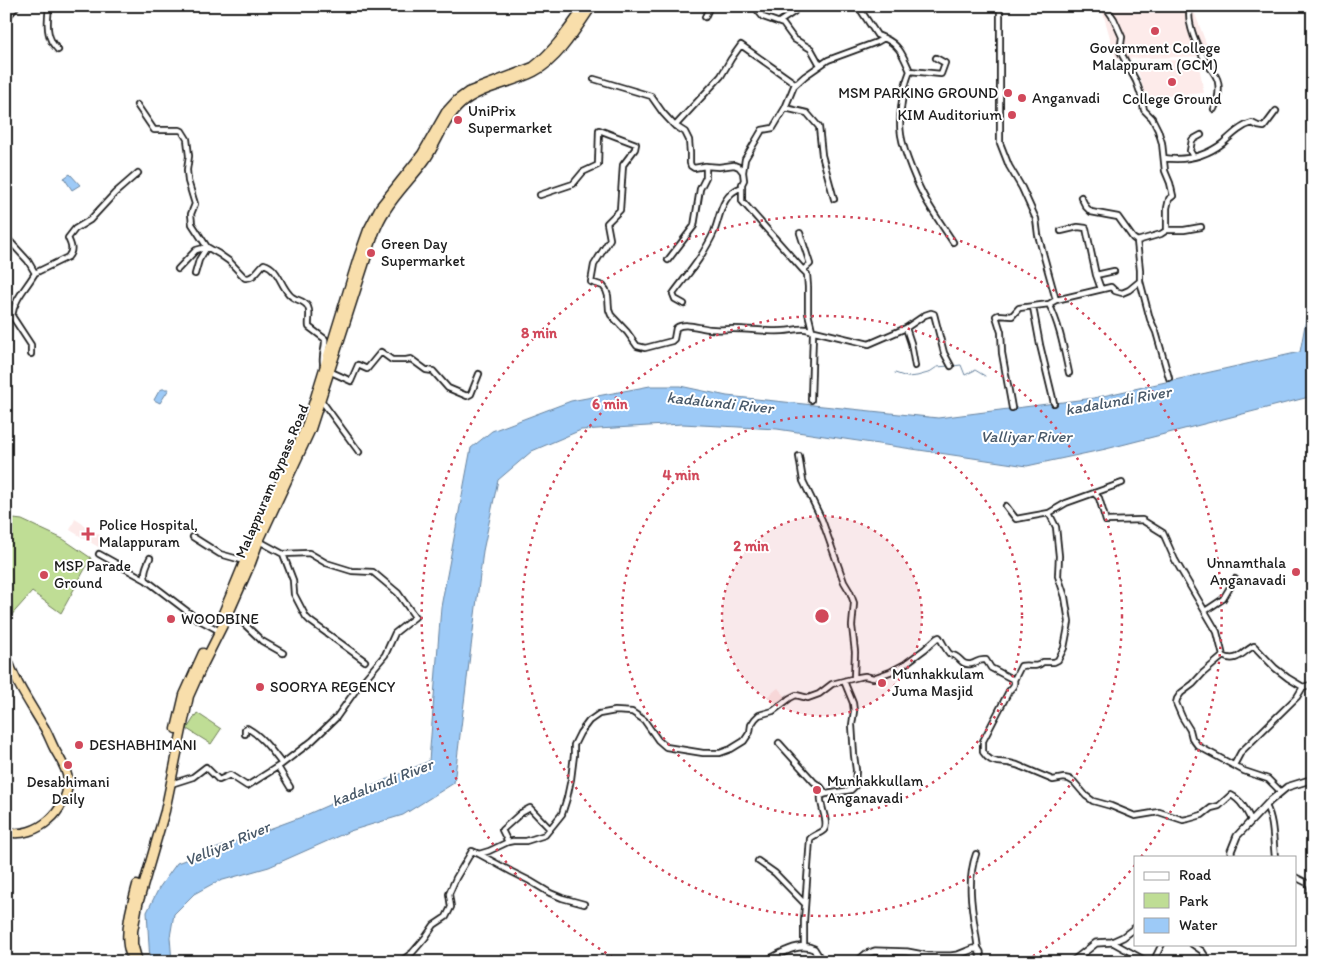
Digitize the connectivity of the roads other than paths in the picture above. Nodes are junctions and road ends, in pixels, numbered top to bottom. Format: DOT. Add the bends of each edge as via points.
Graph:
graph roads {
  1 [pos="16,6"];
  2 [pos="49,6"];
  3 [pos="585,6"];
  4 [pos="592,6"];
  5 [pos="710,6"];
  6 [pos="794,6"];
  7 [pos="858,6"];
  8 [pos="1000,6"];
  9 [pos="1105,6"];
  10 [pos="1190,6"];
  11 [pos="758,11"];
  12 [pos="705,17"];
  13 [pos="6,18"];
  14 [pos="779,22"];
  15 [pos="884,38"];
  16 [pos="58,50"];
  17 [pos="936,58"];
  18 [pos="820,65"];
  19 [pos="910,71"];
  20 [pos="594,79"];
  21 [pos="794,84"];
  22 [pos="137,105"];
  23 [pos="785,108"];
  24 [pos="1214,109"];
  25 [pos="1276,111"];
  26 [pos="676,126"];
  27 [pos="1202,135"];
  28 [pos="1193,156"];
  29 [pos="1164,158"];
  30 [pos="706,166"];
  31 [pos="743,172"];
  32 [pos="138,173"];
  33 [pos="742,187"];
  34 [pos="540,195"];
  35 [pos="1081,197"];
  36 [pos="834,199"];
  37 [pos="1201,226"];
  38 [pos="1167,230"];
  39 [pos="1061,231"];
  40 [pos="800,233"];
  41 [pos="6,237"];
  42 [pos="1137,241"];
  43 [pos="953,242"];
  44 [pos="207,247"];
  45 [pos="668,260"];
  46 [pos="178,269"];
  47 [pos="803,270"];
  48 [pos="1114,271"];
  49 [pos="35,273"];
  50 [pos="195,274"];
  51 [pos="1096,275"];
  52 [pos="1140,281"];
  53 [pos="1101,289"];
  54 [pos="1056,300"];
  55 [pos="684,304"];
  56 [pos="1049,304"];
  57 [pos="1033,307"];
  58 [pos="906,328"];
  59 [pos="812,329"];
  60 [pos="31,354"];
  61 [pos="915,366"];
  62 [pos="952,366"];
  63 [pos="326,369"];
  64 [pos="1069,373"];
  65 [pos="479,374"];
  66 [pos="1169,378"];
  67 [pos="321,400"];
  68 [pos="811,400"];
  69 [pos="1054,403"];
  70 [pos="1012,408"];
  71 [pos="359,452"];
  72 [pos="799,456"];
  73 [pos="1122,483"];
  74 [pos="1094,493"];
  75 [pos="1006,506"];
  76 [pos="1049,513"];
  77 [pos="193,538"];
  78 [pos="259,541"];
  79 [pos="99,554"];
  80 [pos="283,554"];
  81 [pos="150,558"];
  82 [pos="245,561"];
  83 [pos="1235,579"];
  84 [pos="146,580"];
  85 [pos="1205,611"];
  86 [pos="230,612"];
  87 [pos="216,629"];
  88 [pos="283,653"];
  89 [pos="6,655"];
  90 [pos="1223,656"];
  91 [pos="365,661"];
  92 [pos="854,678"];
  93 [pos="1014,680"];
  94 [pos="844,681"];
  95 [pos="1313,684"];
  96 [pos="1303,687"];
  97 [pos="245,734"];
  98 [pos="779,743"];
  99 [pos="280,765"];
  100 [pos="1234,766"];
  101 [pos="1313,778"];
  102 [pos="171,784"];
  103 [pos="290,787"];
  104 [pos="1281,792"];
  105 [pos="826,794"];
  106 [pos="1266,806"];
  107 [pos="1251,820"];
  108 [pos="550,829"];
  109 [pos="6,832"];
  110 [pos="508,842"];
  111 [pos="479,854"];
  112 [pos="976,854"];
  113 [pos="1230,856"];
  114 [pos="1274,856"];
  115 [pos="758,861"];
  116 [pos="1296,878"];
  117 [pos="1313,896"];
  118 [pos="584,904"];
  119 [pos="805,904"];
  120 [pos="1134,929"];
  121 [pos="1112,942"];
  122 [pos="804,946"];
  123 [pos="1161,946"];
  124 [pos="1195,946"];
  125 [pos="978,950"];
  126 [pos="132,962"];
  127 [pos="138,962"];
  128 [pos="400,962"];
  129 [pos="764,962"];
  130 [pos="822,962"];
  131 [pos="857,962"];
  132 [pos="981,962"];
  133 [pos="1072,962"];
  134 [pos="1148,962"];
  135 [pos="1153,962"];
  136 [pos="1209,962"];
  1 -- 13 [label="main road"];
  2 -- 16 [label="street" via="49,33"];
  3 -- 63 [label="highway, Malappuram Bypass Road" via="553,48 533,67 468,92 446,112 422,154 380,207 368,230"];
  4 -- 63 [label="highway, Malappuram Bypass Road" via="566,43 536,72 469,98 451,115 427,158 385,210"];
  5 -- 12 [label="street"];
  6 -- 14 [label="street" via="794,12"];
  7 -- 15 [label="street" via="877,34"];
  8 -- 54 [label="street" via="1000,142 1008,166 1036,219"];
  9 -- 29 [label="street" via="1122,37 1120,51 1136,81 1144,110 1158,130"];
  10 -- 24 [label="street" via="1196,45 1218,80"];
  11 -- 14 [label="street"];
  14 -- 18 [label="street" via="794,39 811,48"];
  15 -- 18 [label="street"];
  15 -- 19 [label="street" via="900,49"];
  17 -- 19 [label="street" via="946,63 941,74"];
  18 -- 21 [label="street"];
  19 -- 43 [label="street" via="901,107 901,135 911,168 926,200"];
  20 -- 26 [label="street" via="651,96"];
  21 -- 23 [label="street"];
  21 -- 26 [label="street" via="741,45 721,76"];
  22 -- 44 [label="street" via="154,130 180,130 187,139 188,181 195,204 192,224"];
  23 -- 31 [label="street" via="773,128 762,130 745,159"];
  23 -- 36 [label="street" via="807,112 819,127 822,156"];
  25 -- 28 [label="street" via="1264,127 1252,123 1246,125 1214,149"];
  26 -- 30 [label="street" via="688,136 691,166"];
  27 -- 28 [label="street" via="1192,140 1190,151"];
  28 -- 29 [label="street" via="1176,160"];
  29 -- 38 [label="street" via="1173,196 1167,208"];
  30 -- 31 [label="street" via="734,165"];
  30 -- 45 [label="street" via="694,226"];
  31 -- 33 [label="street"];
  32 -- 49 [label="street" via="115,192 90,220 75,229 68,238 72,249 68,257"];
  33 -- 47 [label="street" via="742,201"];
  33 -- 55 [label="street" via="728,197 699,259 673,294 675,300"];
  34 -- 59 [label="street" via="573,184 583,172 598,165 599,130 636,144 623,165 620,210 607,223 610,239 594,265 591,282 606,290 609,310 637,346 645,348 672,341 676,328 680,326 763,332"];
  35 -- 42 [label="street" via="1091,212 1118,217"];
  37 -- 38 [label="street"];
  38 -- 42 [label="street"];
  39 -- 51 [label="street" via="1086,228"];
  40 -- 47 [label="street" via="810,264"];
  41 -- 49 [label="street"];
  42 -- 52 [label="street"];
  44 -- 46 [label="street" via="196,250"];
  44 -- 50 [label="street"];
  44 -- 63 [label="street" via="248,279 264,264 270,266 288,294 308,306 309,327 325,339 322,362"];
  47 -- 59 [label="street"];
  48 -- 51 [label="street"];
  49 -- 60 [label="street" via="18,297 12,316 31,345"];
  51 -- 53 [label="street"];
  52 -- 53 [label="street" via="1122,293 1111,287"];
  52 -- 66 [label="street"];
  53 -- 54 [label="street"];
  54 -- 56 [label="street"];
  56 -- 57 [label="street"];
  56 -- 64 [label="street"];
  57 -- 69 [label="street"];
  57 -- 70 [label="street" via="1019,308 1012,316 996,316"];
  58 -- 59 [label="street" via="869,344"];
  58 -- 61 [label="street"];
  58 -- 62 [label="street" via="933,313 944,353"];
  59 -- 68 [label="street"];
  63 -- 65 [label="street" via="351,381 358,366 367,369 381,352 392,360 411,358 426,370 433,371 448,388 467,396 471,394"];
  63 -- 67 [label="highway, Malappuram Bypass Road"];
  63 -- 82 [label="highway, Malappuram Bypass Road" via="306,427"];
  67 -- 71 [label="street"];
  67 -- 78 [label="highway, Malappuram Bypass Road" via="311,429"];
  72 -- 92 [label="street" via="803,481 854,603"];
  73 -- 74 [label="street"];
  74 -- 76 [label="street"];
  74 -- 85 [label="street" via="1106,521 1142,520 1163,533"];
  75 -- 76 [label="street" via="1016,519"];
  76 -- 93 [label="street" via="1056,527 1058,576 1066,597 1069,627 1058,660 1043,662 1040,666 1021,666"];
  77 -- 82 [label="street" via="220,554"];
  78 -- 80 [label="street"];
  78 -- 86 [label="highway, Malappuram Bypass Road"];
  79 -- 84 [label="street"];
  80 -- 91 [label="street" via="293,580 294,594 306,617"];
  80 -- 99 [label="street" via="309,552 326,563 352,571 373,572 398,593 414,617 394,633 385,655 336,718"];
  81 -- 84 [label="street"];
  82 -- 87 [label="highway, Malappuram Bypass Road"];
  83 -- 85 [label="street" via="1222,599"];
  84 -- 87 [label="street"];
  85 -- 90 [label="street" via="1217,632"];
  86 -- 88 [label="street" via="262,641"];
  86 -- 102 [label="highway, Malappuram Bypass Road" via="189,696"];
  87 -- 126 [label="highway, Malappuram Bypass Road" via="184,694 160,808 132,903 128,945"];
  89 -- 109 [label="highway" via="24,696 64,766 68,780 65,797 56,815 34,830"];
  90 -- 96 [label="street" via="1235,658 1254,646 1275,668"];
  90 -- 100 [label="street" via="1181,693 1176,703 1198,746"];
  92 -- 93 [label="street" via="873,678 890,672 906,664 939,637 948,652 963,663 986,660 991,668"];
  92 -- 94 [label="street"];
  93 -- 107 [label="street" via="1015,684 983,741 983,752 991,760 1017,765 1053,780 1069,779 1093,801 1133,815 1159,812 1183,820 1202,815 1231,795 1241,803"];
  94 -- 105 [label="street" via="854,711 855,786 851,790"];
  94 -- 108 [label="street" via="808,698 796,695 773,711 759,715 744,741 720,754 666,747 644,720 632,712 599,714 584,727 574,745 571,779 562,814"];
  95 -- 96 [label="street"];
  96 -- 100 [label="street" via="1297,697 1241,752"];
  97 -- 99 [label="street" via="247,728 259,736"];
  98 -- 105 [label="street"];
  99 -- 102 [label="street" via="247,786 230,775 219,780 206,767 193,777"];
  99 -- 103 [label="street"];
  100 -- 104 [label="street" via="1268,779"];
  101 -- 104 [label="main road"];
  102 -- 127 [label="highway, Malappuram Bypass Road" via="138,904 133,932"];
  104 -- 106 [label="main road"];
  105 -- 119 [label="street" via="820,796 820,801 826,826 810,839"];
  106 -- 107 [label="main road"];
  106 -- 114 [label="street"];
  107 -- 113 [label="main road" via="1237,836"];
  108 -- 110 [label="street" via="534,839"];
  108 -- 110 [label="street" via="530,808 502,830"];
  110 -- 111 [label="street"];
  111 -- 118 [label="street" via="550,894"];
  111 -- 128 [label="street" via="472,851 456,878 449,894 451,907 446,917 434,925 412,953"];
  112 -- 125 [label="street" via="970,877"];
  115 -- 119 [label="street" via="775,873"];
  116 -- 117 [label="street" via="1309,884"];
  119 -- 122 [label="street"];
  120 -- 121 [label="main road"];
  121 -- 133 [label="main road" via="1096,943"];
  121 -- 134 [label="street"];
  122 -- 129 [label="main road"];
  122 -- 130 [label="main road" via="814,949"];
  123 -- 135 [label="street"];
  124 -- 136 [label="street"];
  125 -- 131 [label="main road" via="951,956 875,951"];
  125 -- 132 [label="main road"];
}
